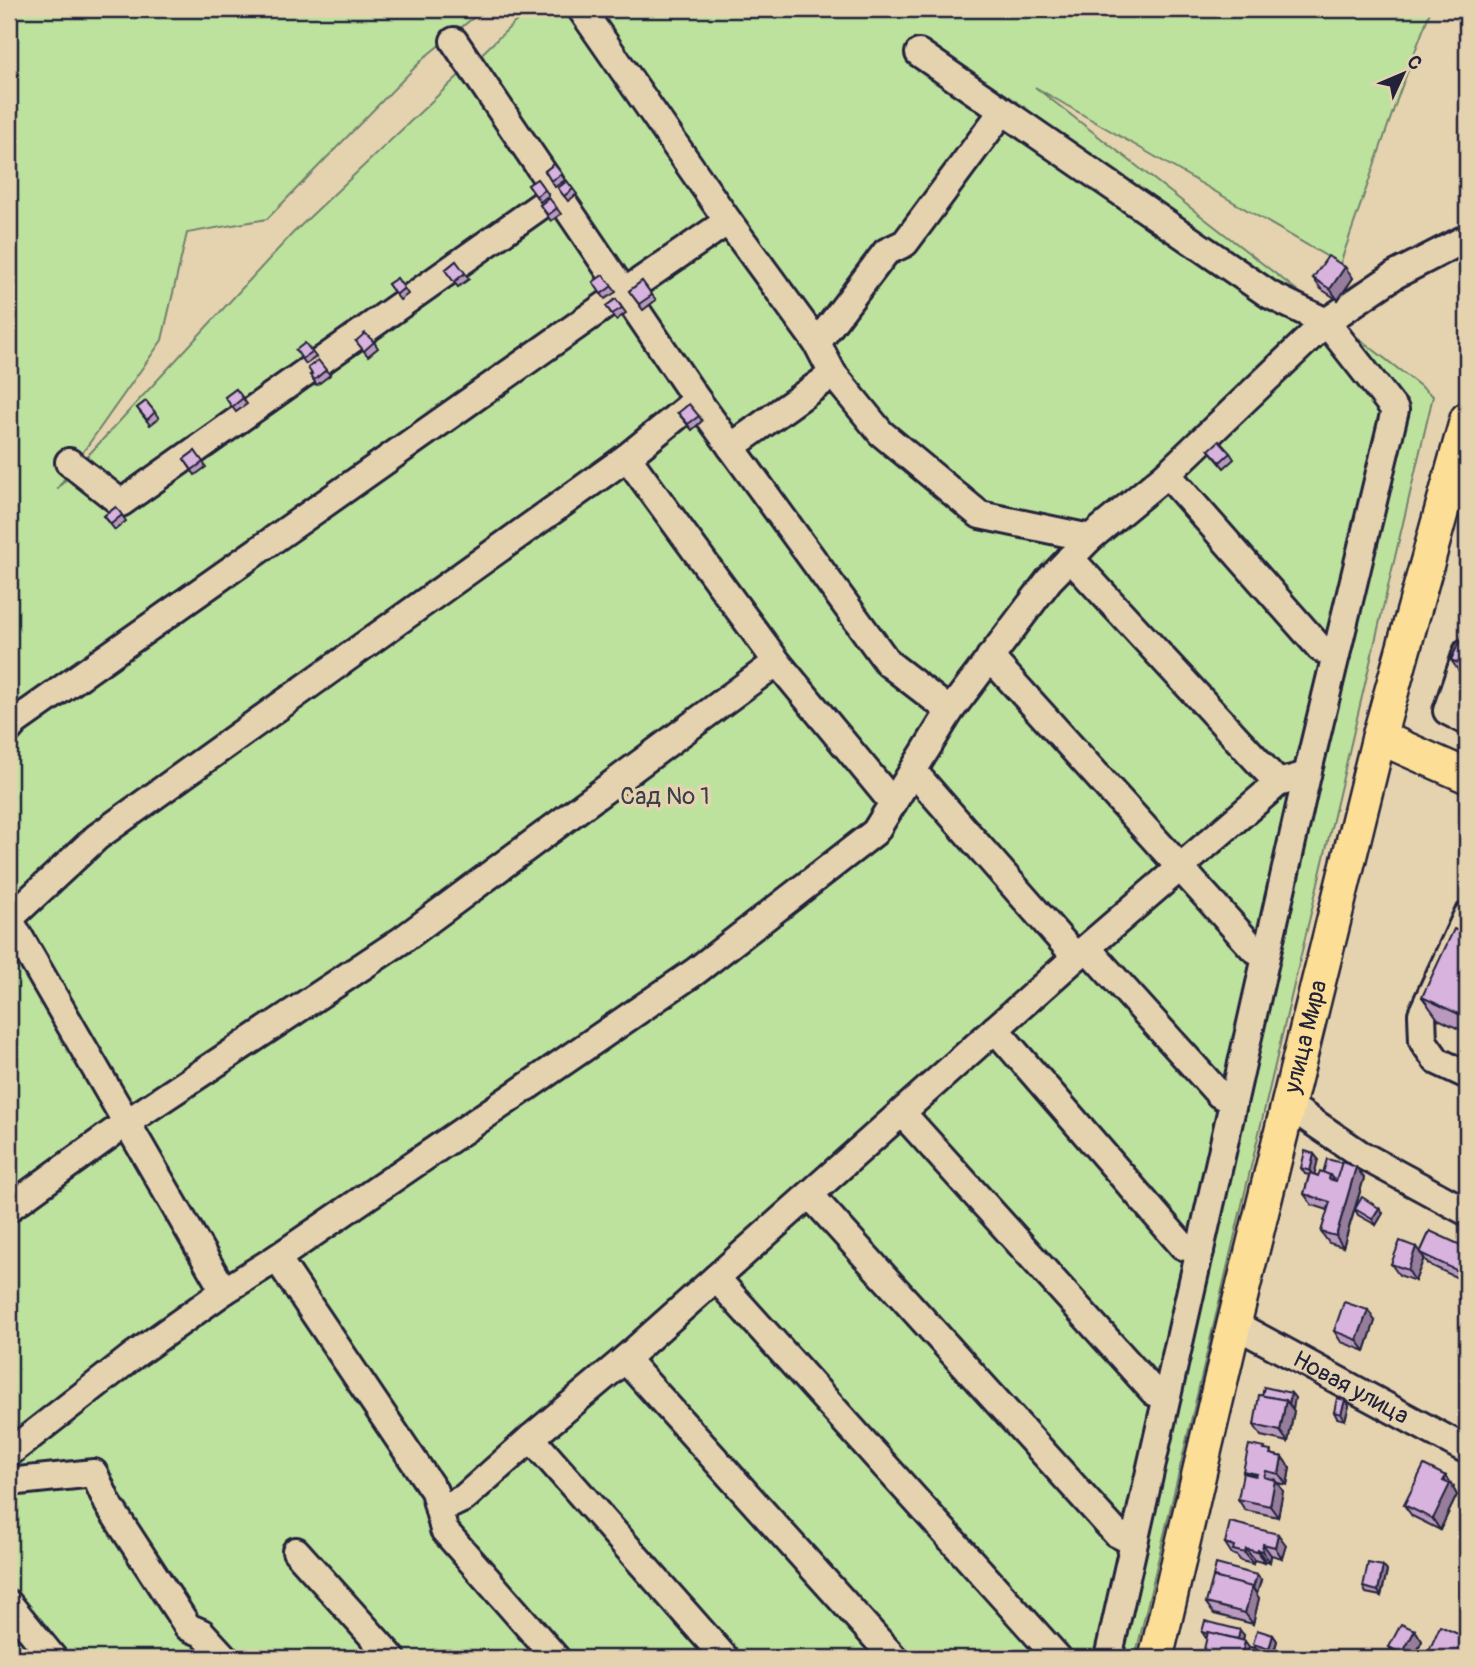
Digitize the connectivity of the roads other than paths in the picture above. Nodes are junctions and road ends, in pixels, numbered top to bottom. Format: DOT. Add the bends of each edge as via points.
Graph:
graph roads {
  1 [pos="581,9"];
  2 [pos="454,41"];
  3 [pos="919,53"];
  4 [pos="1002,112"];
  5 [pos="557,194"];
  6 [pos="728,221"];
  7 [pos="1467,238"];
  8 [pos="623,293"];
  9 [pos="1326,322"];
  10 [pos="817,343"];
  11 [pos="833,374"];
  12 [pos="697,400"];
  13 [pos="1467,419"];
  14 [pos="731,447"];
  15 [pos="627,457"];
  16 [pos="69,462"];
  17 [pos="1167,474"];
  18 [pos="1090,538"];
  19 [pos="1070,558"];
  20 [pos="1467,652"];
  21 [pos="1336,655"];
  22 [pos="990,657"];
  23 [pos="777,662"];
  24 [pos="950,711"];
  25 [pos="1467,721"];
  26 [pos="9,729"];
  27 [pos="1379,737"];
  28 [pos="913,771"];
  29 [pos="1307,775"];
  30 [pos="1467,776"];
  31 [pos="1278,783"];
  32 [pos="893,803"];
  33 [pos="1180,867"];
  34 [pos="1467,916"];
  35 [pos="1081,952"];
  36 [pos="1266,956"];
  37 [pos="995,1029"];
  38 [pos="1467,1075"];
  39 [pos="1233,1102"];
  40 [pos="1289,1105"];
  41 [pos="902,1112"];
  42 [pos="126,1122"];
  43 [pos="810,1195"];
  44 [pos="9,1208"];
  45 [pos="1467,1212"];
  46 [pos="1200,1251"];
  47 [pos="277,1258"];
  48 [pos="716,1278"];
  49 [pos="224,1291"];
  50 [pos="1234,1324"];
  51 [pos="625,1359"];
  52 [pos="1167,1396"];
  53 [pos="531,1438"];
  54 [pos="1467,1450"];
  55 [pos="9,1453"];
  56 [pos="9,1482"];
  57 [pos="439,1510"];
  58 [pos="1134,1542"];
  59 [pos="296,1551"];
  60 [pos="9,1604"];
  61 [pos="53,1658"];
  62 [pos="225,1658"];
  63 [pos="391,1658"];
  64 [pos="556,1658"];
  65 [pos="725,1658"];
  66 [pos="894,1658"];
  67 [pos="1058,1658"];
  68 [pos="1108,1658"];
  69 [pos="1156,1658"];
  1 -- 6 [label="street"];
  2 -- 5 [label="street"];
  3 -- 4 [label="street"];
  4 -- 9 [label="street" via="1270,295"];
  4 -- 10 [label="street" via="905,243 886,252"];
  5 -- 8 [label="street"];
  5 -- 16 [label="street" via="121,503"];
  6 -- 8 [label="street"];
  6 -- 10 [label="street"];
  7 -- 9 [label="street" via="1395,275"];
  8 -- 12 [label="street"];
  8 -- 26 [label="street"];
  9 -- 17 [label="street"];
  9 -- 21 [label="street" via="1395,410"];
  10 -- 11 [label="street"];
  11 -- 14 [label="street"];
  11 -- 18 [label="street" via="881,433 980,515"];
  12 -- 14 [label="street"];
  12 -- 15 [label="street"];
  13 -- 27 [label="main road, улица Мира"];
  14 -- 24 [label="street" via="888,663"];
  15 -- 23 [label="street"];
  15 -- 42 [label="street" via="97,837 9,919"];
  17 -- 18 [label="street"];
  17 -- 21 [label="street" via="1320,648"];
  18 -- 19 [label="street"];
  19 -- 22 [label="street"];
  19 -- 31 [label="street"];
  20 -- 25 [label="street" via="1447,711"];
  21 -- 29 [label="street"];
  22 -- 24 [label="street"];
  22 -- 33 [label="street"];
  23 -- 32 [label="street"];
  23 -- 42 [label="street" via="402,940"];
  24 -- 28 [label="street"];
  27 -- 30 [label="main road"];
  27 -- 40 [label="main road, улица Мира"];
  28 -- 32 [label="street"];
  28 -- 35 [label="street"];
  29 -- 31 [label="street"];
  29 -- 36 [label="street"];
  31 -- 33 [label="street"];
  32 -- 47 [label="street" via="875,832 696,971"];
  33 -- 35 [label="street"];
  33 -- 36 [label="street" via="1253,948"];
  34 -- 38 [label="street" via="1422,1014 1423,1041 1437,1061"];
  35 -- 37 [label="street"];
  35 -- 39 [label="street" via="1219,1094"];
  36 -- 39 [label="street"];
  37 -- 41 [label="street"];
  37 -- 46 [label="street" via="1183,1246"];
  39 -- 46 [label="street"];
  40 -- 45 [label="street" via="1360,1154"];
  40 -- 50 [label="main road, улица Мира"];
  41 -- 43 [label="street"];
  41 -- 52 [label="street" via="1154,1392"];
  42 -- 44 [label="street"];
  42 -- 49 [label="street"];
  43 -- 48 [label="street"];
  43 -- 58 [label="street" via="1116,1533"];
  46 -- 52 [label="street"];
  47 -- 49 [label="street"];
  47 -- 57 [label="street" via="434,1491"];
  48 -- 51 [label="street"];
  48 -- 67 [label="street"];
  49 -- 55 [label="street"];
  50 -- 54 [label="street, Новая улица"];
  50 -- 69 [label="main road, улица Мира"];
  51 -- 53 [label="street"];
  51 -- 66 [label="street"];
  52 -- 58 [label="street"];
  53 -- 57 [label="street" via="464,1498"];
  53 -- 65 [label="street"];
  56 -- 62 [label="street" via="94,1474 108,1504 188,1627 201,1633"];
  57 -- 64 [label="street" via="444,1530"];
  58 -- 68 [label="street"];
  59 -- 63 [label="street"];
  60 -- 61 [label="street"];
}
